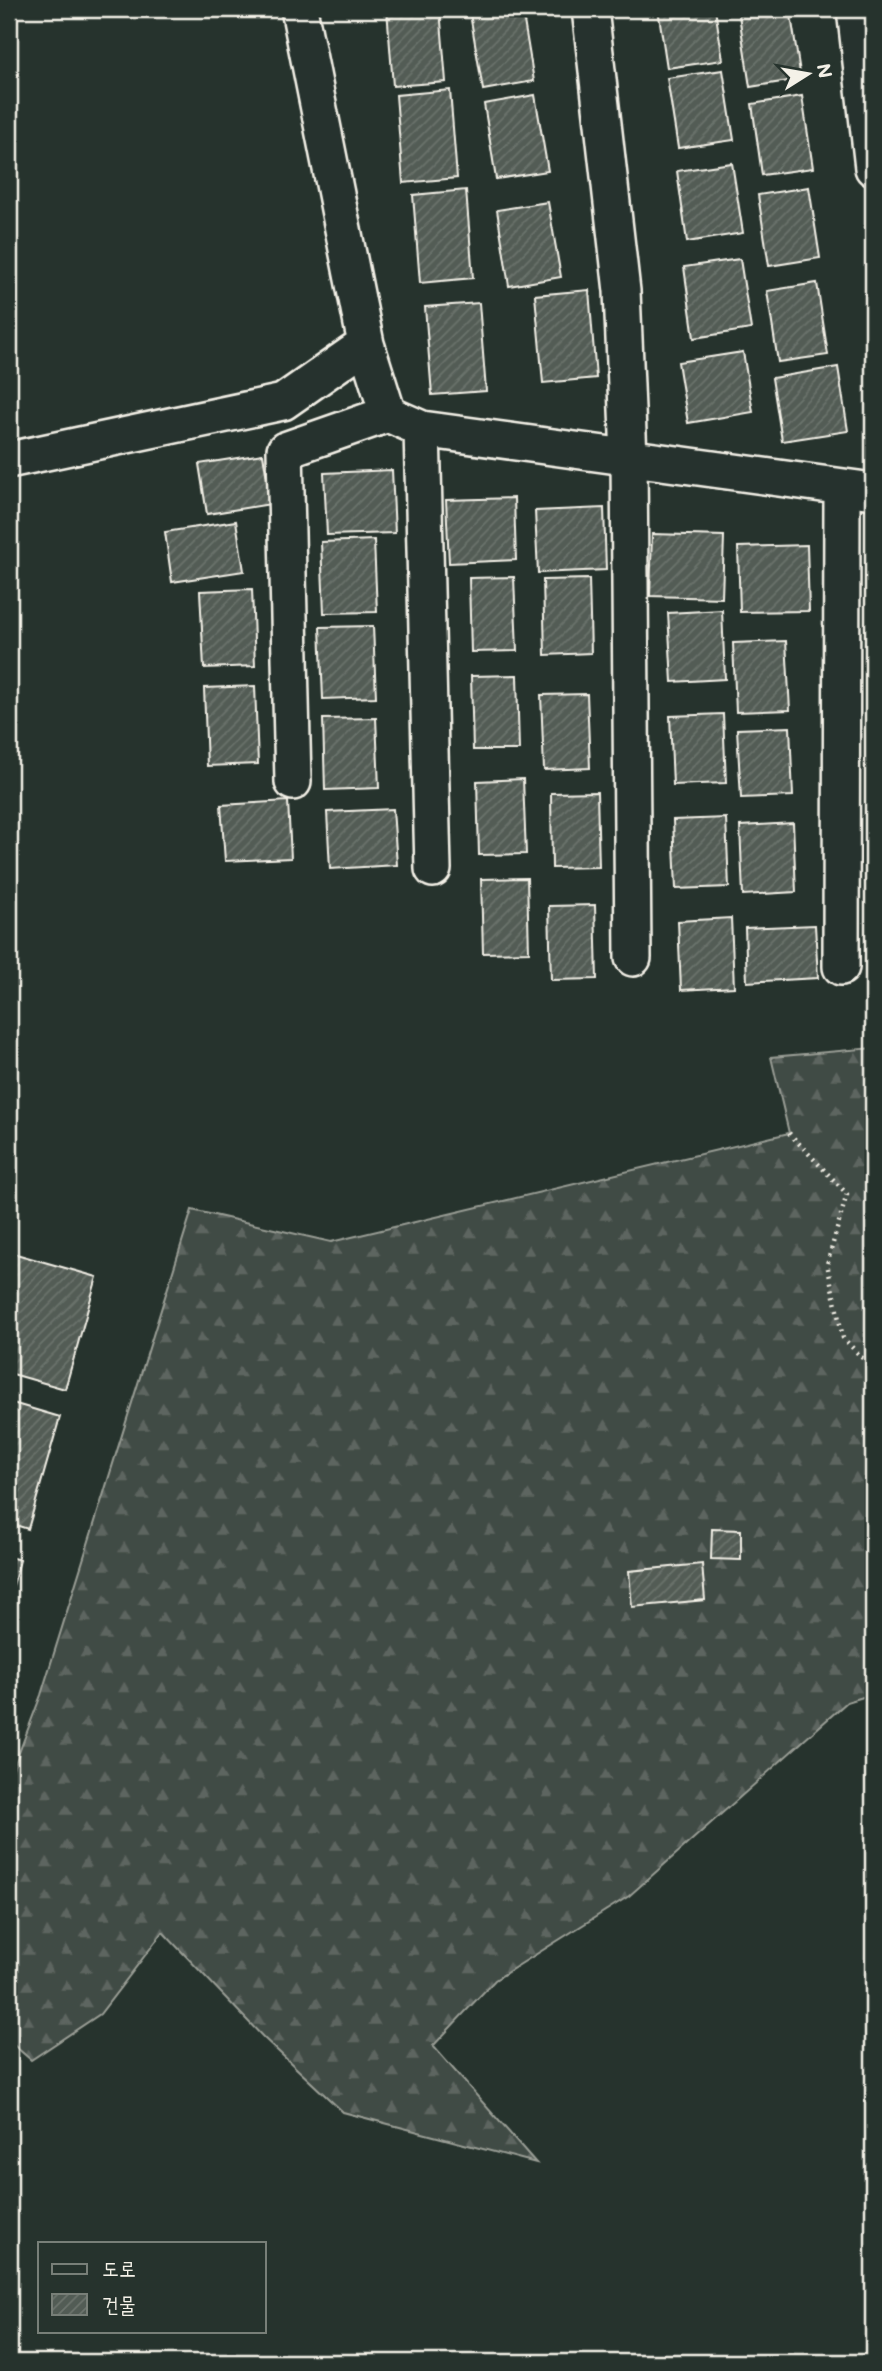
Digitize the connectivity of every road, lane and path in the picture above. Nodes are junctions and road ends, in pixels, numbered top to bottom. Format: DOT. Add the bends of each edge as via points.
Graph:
graph roads {
  1 [pos="299,9"];
  2 [pos="590,9"];
  3 [pos="855,9"];
  4 [pos="873,167"];
  5 [pos="366,344"];
  6 [pos="388,414"];
  7 [pos="422,429"];
  8 [pos="629,457"];
  9 [pos="9,460"];
  10 [pos="857,490"];
  11 [pos="293,782"];
  12 [pos="433,869"];
  13 [pos="633,958"];
  14 [pos="841,967"];
  15 [pos="789,1133"];
  16 [pos="873,1369"];
  1 -- 5 [label="street"];
  2 -- 8 [label="street" via="622,291"];
  3 -- 4 [label="street"];
  5 -- 6 [label="street"];
  5 -- 9 [label="street" via="283,402"];
  6 -- 7 [label="street"];
  6 -- 11 [label="street" via="285,450"];
  7 -- 8 [label="street"];
  7 -- 12 [label="street"];
  8 -- 10 [label="street"];
  8 -- 13 [label="street"];
  10 -- 14 [label="street"];
  15 -- 16 [label="path" via="847,1194 827,1264 843,1338"];
}
